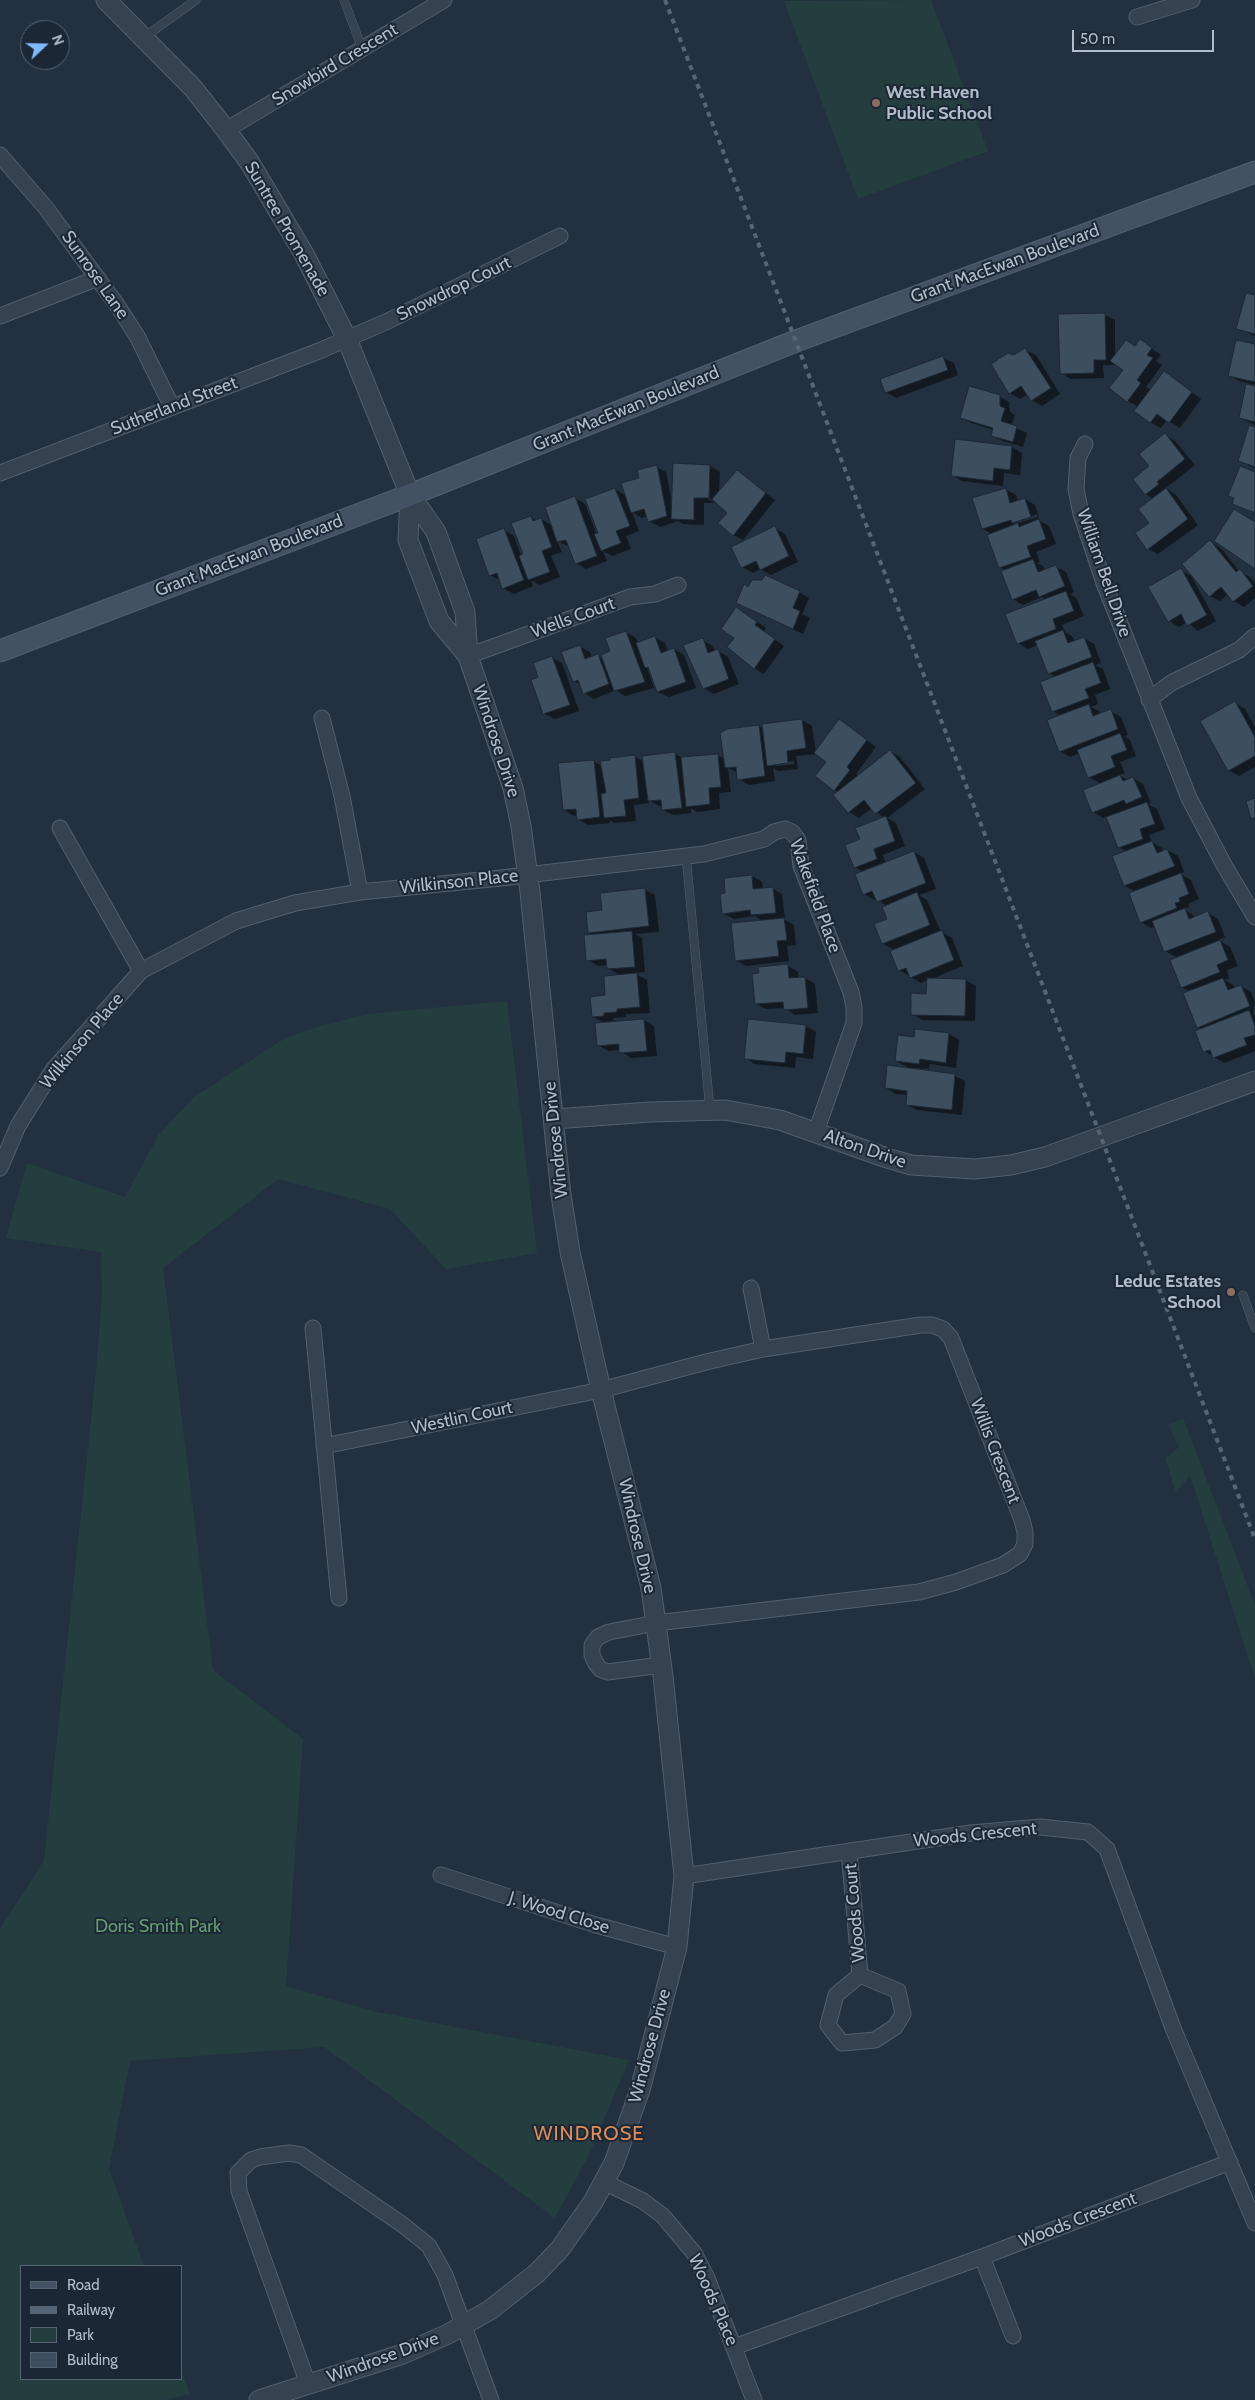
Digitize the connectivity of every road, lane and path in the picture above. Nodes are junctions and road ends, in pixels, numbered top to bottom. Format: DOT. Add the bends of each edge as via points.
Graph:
graph roads {
  1 [pos="106,0"];
  2 [pos="196,0"];
  3 [pos="344,0"];
  4 [pos="444,0"];
  5 [pos="1192,0"];
  6 [pos="1137,17"];
  7 [pos="143,38"];
  8 [pos="362,48"];
  9 [pos="226,130"];
  10 [pos="0,155"];
  11 [pos="1255,172"];
  12 [pos="560,236"];
  13 [pos="98,278"];
  14 [pos="0,316"];
  15 [pos="347,339"];
  16 [pos="172,407"];
  17 [pos="1085,444"];
  18 [pos="0,473"];
  19 [pos="410,495"];
  20 [pos="678,585"];
  21 [pos="1255,636"];
  22 [pos="0,651"];
  23 [pos="468,656"];
  24 [pos="1149,700"];
  25 [pos="322,718"];
  26 [pos="60,828"];
  27 [pos="686,855"];
  28 [pos="528,875"];
  29 [pos="360,892"];
  30 [pos="1255,917"];
  31 [pos="141,971"];
  32 [pos="1255,1081"];
  33 [pos="710,1110"];
  34 [pos="554,1119"];
  35 [pos="816,1132"];
  36 [pos="0,1168"];
  37 [pos="751,1288"];
  38 [pos="1243,1295"];
  39 [pos="313,1328"];
  40 [pos="1255,1328"];
  41 [pos="763,1350"];
  42 [pos="601,1390"];
  43 [pos="324,1446"];
  44 [pos="339,1598"];
  45 [pos="656,1623"];
  46 [pos="661,1664"];
  47 [pos="849,1851"];
  48 [pos="441,1875"];
  49 [pos="684,1876"];
  50 [pos="677,1946"];
  51 [pos="860,1975"];
  52 [pos="1230,2162"];
  53 [pos="604,2182"];
  54 [pos="1255,2223"];
  55 [pos="982,2257"];
  56 [pos="463,2326"];
  57 [pos="1013,2336"];
  58 [pos="734,2347"];
  59 [pos="308,2384"];
  60 [pos="259,2400"];
  61 [pos="491,2400"];
  62 [pos="754,2400"];
  1 -- 7 [label="street, Suntree Promenade"];
  2 -- 7 [label="lane"];
  3 -- 8 [label="lane"];
  4 -- 8 [label="street, Snowbird Crescent"];
  5 -- 6 [label="street"];
  7 -- 9 [label="street, Suntree Promenade" via="193,88"];
  8 -- 9 [label="street, Snowbird Crescent"];
  9 -- 15 [label="street, Suntree Promenade" via="250,163 304,254"];
  10 -- 13 [label="street, Sunrose Lane" via="46,208"];
  11 -- 19 [label="main road, Grant MacEwan Boulevard" via="796,341"];
  12 -- 15 [label="street, Snowdrop Court"];
  13 -- 14 [label="street"];
  13 -- 16 [label="street, Sunrose Lane" via="138,336"];
  15 -- 16 [label="street, Sutherland Street"];
  15 -- 19 [label="street, Suntree Promenade"];
  16 -- 18 [label="street, Sutherland Street"];
  17 -- 24 [label="street, William Bell Drive" via="1078,458 1076,489 1081,514"];
  19 -- 22 [label="main road, Grant MacEwan Boulevard"];
  19 -- 23 [label="street, Windrose Drive" via="436,532 465,612"];
  19 -- 23 [label="street, Windrose Drive" via="408,540 439,620"];
  20 -- 23 [label="street, Wells Court" via="655,594 630,598"];
  21 -- 24 [label="street" via="1239,650 1171,683"];
  23 -- 28 [label="street, Windrose Drive" via="513,788"];
  24 -- 30 [label="street, William Bell Drive" via="1190,798"];
  25 -- 29 [label="street" via="342,796"];
  26 -- 31 [label="street"];
  27 -- 28 [label="street, Wakefield Place"];
  27 -- 33 [label="lane"];
  27 -- 35 [label="street, Wakefield Place" via="704,854 760,839 786,828 798,840 801,866 854,1007 854,1023"];
  28 -- 29 [label="street, Wilkinson Place"];
  28 -- 34 [label="street, Windrose Drive"];
  29 -- 31 [label="street, Wilkinson Place" via="295,903 236,921"];
  31 -- 36 [label="street, Wilkinson Place" via="53,1070 18,1126"];
  32 -- 35 [label="street, Alton Drive" via="1068,1150 993,1168 911,1165"];
  33 -- 34 [label="street, Alton Drive"];
  33 -- 35 [label="street, Alton Drive" via="780,1120"];
  34 -- 42 [label="street, Windrose Drive" via="570,1252"];
  37 -- 41 [label="street"];
  38 -- 40 [label="lane"];
  39 -- 43 [label="street"];
  41 -- 42 [label="street, Willis Crescent"];
  41 -- 45 [label="street, Willis Crescent" via="921,1325 943,1329 951,1338 1014,1501 1026,1544 1020,1554 1003,1565 919,1592"];
  42 -- 43 [label="street, Westlin Court"];
  42 -- 45 [label="street, Windrose Drive" via="644,1559"];
  43 -- 44 [label="street"];
  45 -- 46 [label="street, Windrose Drive"];
  45 -- 46 [label="street" via="598,1637 592,1645 592,1655 600,1669 608,1672"];
  46 -- 49 [label="street, Windrose Drive"];
  47 -- 49 [label="street, Woods Crescent"];
  47 -- 51 [label="street, Woods Court"];
  47 -- 52 [label="street, Woods Crescent" via="971,1833 1040,1827 1088,1832 1107,1849 1173,2028"];
  48 -- 50 [label="street, J. Wood Close" via="596,1925"];
  49 -- 50 [label="street, Windrose Drive"];
  50 -- 53 [label="street, Windrose Drive" via="640,2090"];
  51 -- 51 [label="street, Woods Court" via="836,1995 830,2017 828,2025 842,2043 875,2040 895,2027 903,2014 898,1991"];
  52 -- 54 [label="street, Woods Crescent"];
  52 -- 55 [label="street, Woods Crescent"];
  53 -- 56 [label="street, Windrose Drive" via="578,2226 543,2267 490,2310"];
  53 -- 58 [label="street, Woods Place" via="643,2201 681,2234 707,2278"];
  55 -- 57 [label="street"];
  55 -- 58 [label="street, Woods Crescent"];
  56 -- 59 [label="street, Windrose Drive" via="403,2354"];
  56 -- 59 [label="street" via="437,2258 403,2225 301,2154 251,2160 238,2173 239,2190"];
  56 -- 61 [label="street"];
  58 -- 62 [label="street, Woods Place"];
  59 -- 60 [label="street, Windrose Drive"];
}
